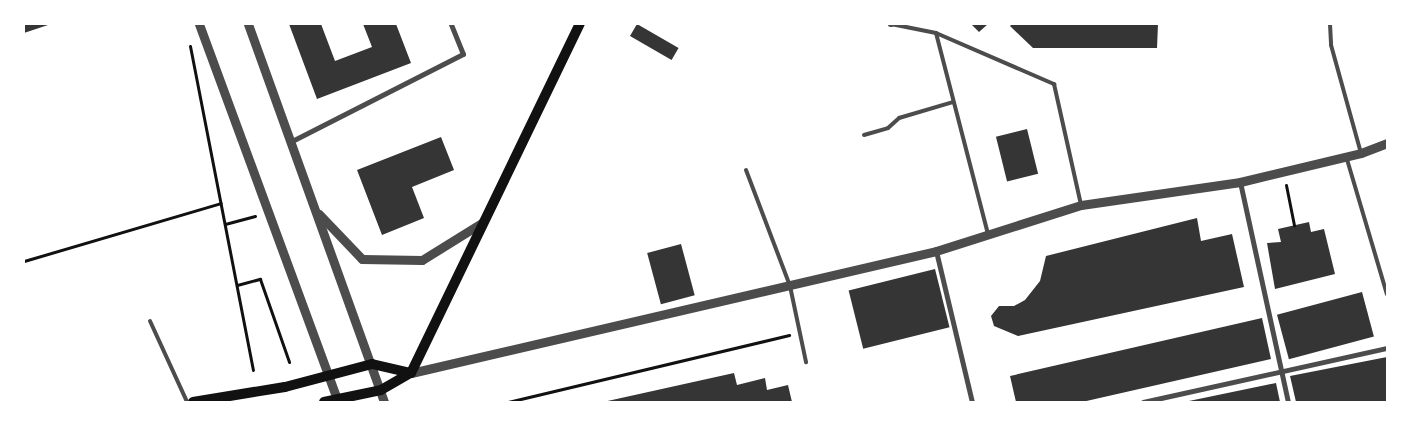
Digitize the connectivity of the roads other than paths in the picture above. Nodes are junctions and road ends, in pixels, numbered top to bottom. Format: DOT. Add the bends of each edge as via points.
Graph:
graph roads {
  1 [pos="199,24"];
  2 [pos="248,24"];
  3 [pos="451,24"];
  4 [pos="580,24"];
  5 [pos="891,24"];
  6 [pos="1330,24"];
  7 [pos="936,33"];
  8 [pos="953,102"];
  9 [pos="864,135"];
  10 [pos="290,142"];
  11 [pos="1387,143"];
  12 [pos="1361,153"];
  13 [pos="1346,156"];
  14 [pos="746,170"];
  15 [pos="1240,182"];
  16 [pos="1081,205"];
  17 [pos="315,210"];
  18 [pos="483,222"];
  19 [pos="988,235"];
  20 [pos="936,250"];
  21 [pos="790,286"];
  22 [pos="1387,294"];
  23 [pos="150,321"];
  24 [pos="1387,348"];
  25 [pos="806,362"];
  26 [pos="372,364"];
  27 [pos="411,373"];
  28 [pos="1281,373"];
  29 [pos="326,375"];
  30 [pos="381,390"];
  31 [pos="337,400"];
  32 [pos="187,402"];
  33 [pos="193,402"];
  34 [pos="324,402"];
  35 [pos="384,402"];
  36 [pos="972,402"];
  37 [pos="1143,402"];
  38 [pos="1288,402"];
  1 -- 29 [label="street"];
  2 -- 10 [label="street"];
  3 -- 10 [label="street" via="463,54"];
  4 -- 18 [label="main road"];
  5 -- 7 [label="lane"];
  6 -- 12 [label="lane" via="1331,45"];
  7 -- 8 [label="lane"];
  7 -- 16 [label="lane" via="1054,84"];
  8 -- 9 [label="lane" via="899,118 888,128"];
  8 -- 19 [label="lane"];
  10 -- 17 [label="street"];
  11 -- 12 [label="street"];
  12 -- 13 [label="street"];
  13 -- 15 [label="street"];
  13 -- 22 [label="lane"];
  14 -- 21 [label="lane"];
  15 -- 16 [label="street"];
  15 -- 28 [label="street"];
  16 -- 19 [label="street"];
  17 -- 18 [label="street" via="362,260 422,260"];
  17 -- 26 [label="street"];
  18 -- 27 [label="main road"];
  19 -- 20 [label="street"];
  20 -- 21 [label="street"];
  20 -- 36 [label="street"];
  21 -- 25 [label="lane"];
  21 -- 27 [label="street"];
  23 -- 32 [label="lane"];
  24 -- 28 [label="street"];
  26 -- 27 [label="main road"];
  26 -- 29 [label="main road"];
  26 -- 30 [label="street"];
  27 -- 30 [label="main road"];
  28 -- 37 [label="street"];
  28 -- 38 [label="street"];
  29 -- 31 [label="street"];
  29 -- 33 [label="main road" via="285,387"];
  30 -- 31 [label="main road"];
  30 -- 35 [label="street"];
  31 -- 34 [label="main road"];
}
